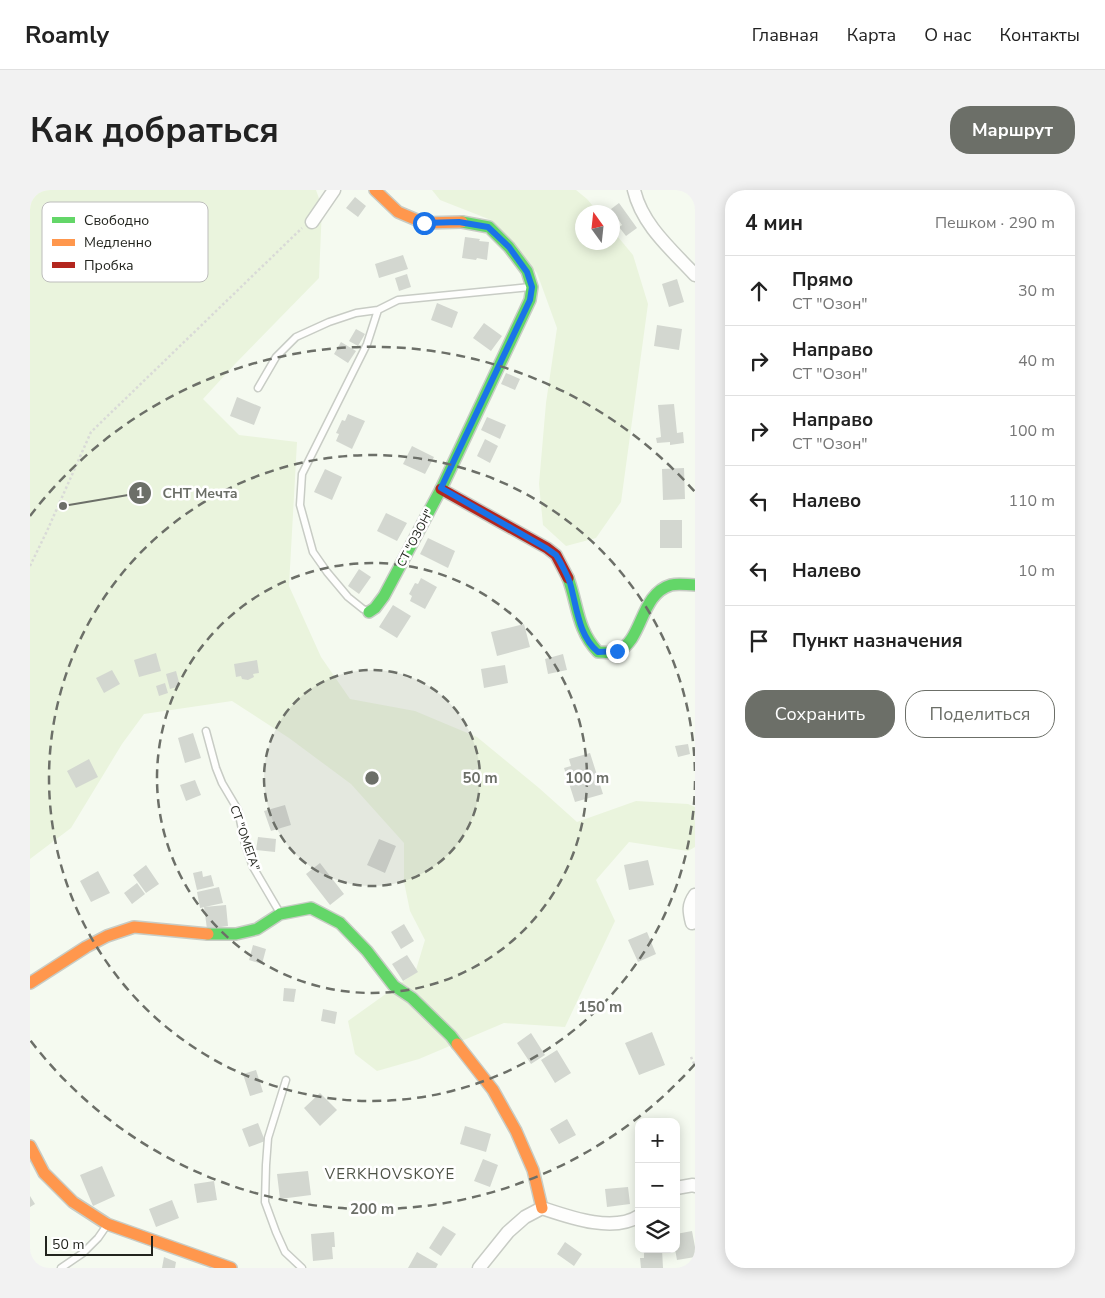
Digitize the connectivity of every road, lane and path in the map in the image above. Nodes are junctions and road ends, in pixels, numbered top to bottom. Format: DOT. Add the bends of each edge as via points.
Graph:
graph roads {
  1 [pos="334,190"];
  2 [pos="374,190"];
  3 [pos="634,190"];
  4 [pos="312,222"];
  5 [pos="695,275"];
  6 [pos="532,287"];
  7 [pos="378,310"];
  8 [pos="258,388"];
  9 [pos="441,488"];
  10 [pos="30,566"];
  11 [pos="695,584"];
  12 [pos="369,612"];
  13 [pos="206,731"];
  14 [pos="695,894"];
  15 [pos="280,914"];
  16 [pos="692,923"];
  17 [pos="30,983"];
  18 [pos="691,1057"];
  19 [pos="695,1066"];
  20 [pos="286,1080"];
  21 [pos="30,1146"];
  22 [pos="695,1186"];
  23 [pos="680,1187"];
  24 [pos="542,1208"];
  25 [pos="635,1218"];
  26 [pos="108,1224"];
  27 [pos="60,1268"];
  28 [pos="229,1268"];
  29 [pos="302,1268"];
  30 [pos="479,1268"];
  1 -- 4 [label="street"];
  2 -- 6 [label="street" via="398,212 424,223 459,222 488,227 509,247 527,272"];
  3 -- 5 [label="street" via="651,228"];
  4 -- 10 [label="path" via="302,228 91,432"];
  6 -- 7 [label="lane" via="398,300"];
  6 -- 9 [label="street, СТ \"ОЗОН\"" via="530,300"];
  7 -- 8 [label="lane" via="356,313 296,337 276,357"];
  7 -- 12 [label="lane" via="367,344 302,474 300,504 313,552 348,597"];
  9 -- 11 [label="street" via="556,556 570,582 582,629 598,652 617,651 629,642 659,591 672,584"];
  9 -- 12 [label="street, СТ \"ОЗОН\"" via="384,596"];
  13 -- 15 [label="lane, СТ \"ОМЕГА\"" via="222,783 238,810 244,844 253,867"];
  14 -- 16 [label="street" via="689,910"];
  15 -- 17 [label="street" via="256,929 236,934 134,927 86,947"];
  15 -- 24 [label="street" via="312,908 340,923 394,986 412,998 451,1036 493,1090 516,1131 533,1170"];
  18 -- 19 [label="path"];
  20 -- 29 [label="lane" via="268,1138 265,1202 285,1252"];
  21 -- 26 [label="street" via="44,1173 56,1185 74,1202"];
  22 -- 23 [label="street"];
  24 -- 25 [label="street" via="572,1218 599,1222 621,1223"];
  24 -- 30 [label="street" via="508,1232"];
  26 -- 27 [label="lane" via="83,1253"];
  26 -- 28 [label="street"];
}
